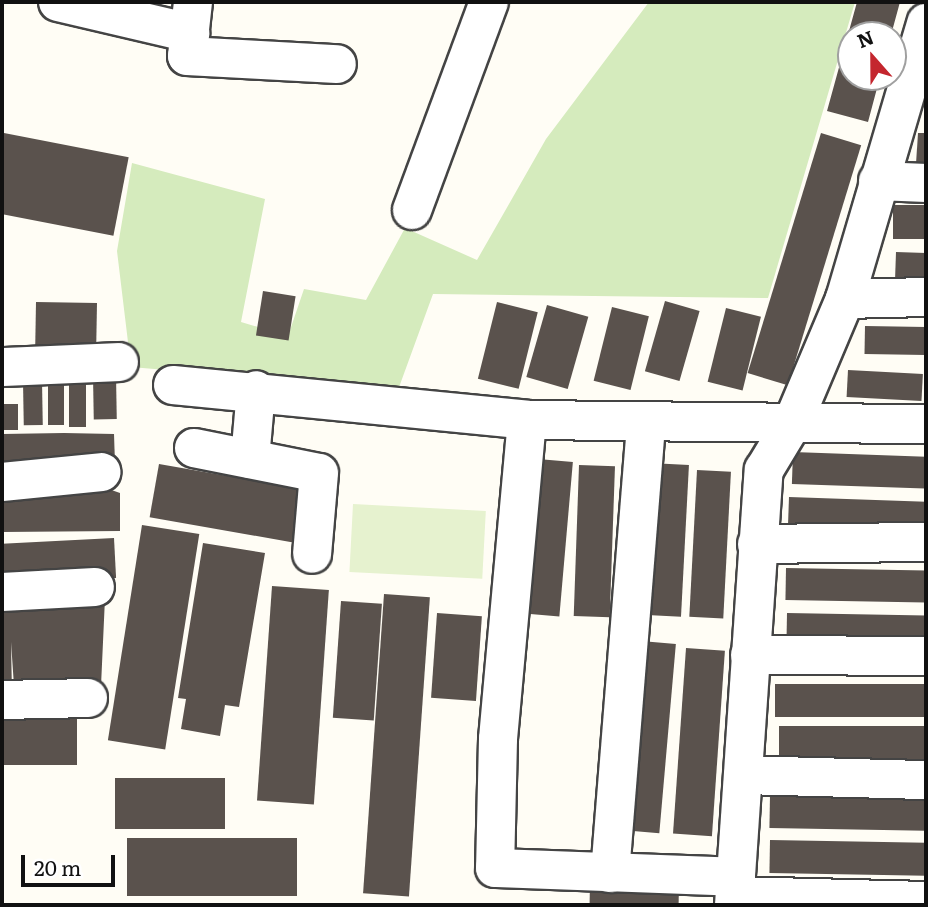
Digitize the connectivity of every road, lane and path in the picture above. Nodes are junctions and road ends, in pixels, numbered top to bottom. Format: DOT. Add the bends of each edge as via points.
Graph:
graph roads {
  1 [pos="489,2"];
  2 [pos="922,2"];
  3 [pos="78,3"];
  4 [pos="192,17"];
  5 [pos="924,35"];
  6 [pos="337,64"];
  7 [pos="878,181"];
  8 [pos="926,183"];
  9 [pos="412,211"];
  10 [pos="926,297"];
  11 [pos="845,299"];
  12 [pos="119,362"];
  13 [pos="2,367"];
  14 [pos="173,385"];
  15 [pos="256,390"];
  16 [pos="527,420"];
  17 [pos="646,422"];
  18 [pos="793,422"];
  19 [pos="926,424"];
  20 [pos="194,448"];
  21 [pos="250,459"];
  22 [pos="102,472"];
  23 [pos="2,482"];
  24 [pos="926,542"];
  25 [pos="757,544"];
  26 [pos="312,554"];
  27 [pos="95,587"];
  28 [pos="2,592"];
  29 [pos="750,655"];
  30 [pos="926,656"];
  31 [pos="88,698"];
  32 [pos="2,700"];
  33 [pos="744,775"];
  34 [pos="926,779"];
  35 [pos="610,873"];
  36 [pos="735,893"];
  37 [pos="926,901"];
  38 [pos="854,902"];
  1 -- 9 [label="street"];
  2 -- 5 [label="street"];
  3 -- 4 [label="street"];
  4 -- 6 [label="street" via="187,56"];
  5 -- 7 [label="street"];
  7 -- 8 [label="street"];
  7 -- 11 [label="street"];
  10 -- 11 [label="street"];
  11 -- 18 [label="street"];
  12 -- 13 [label="street"];
  14 -- 15 [label="street"];
  15 -- 16 [label="street"];
  15 -- 21 [label="street"];
  16 -- 17 [label="street"];
  16 -- 35 [label="street" via="498,738 495,868"];
  17 -- 18 [label="street"];
  17 -- 35 [label="street"];
  18 -- 19 [label="street"];
  18 -- 25 [label="street" via="764,471"];
  20 -- 21 [label="street"];
  21 -- 26 [label="street" via="319,473"];
  22 -- 23 [label="street"];
  24 -- 25 [label="street"];
  25 -- 29 [label="street"];
  27 -- 28 [label="street"];
  29 -- 30 [label="street"];
  29 -- 33 [label="street"];
  31 -- 32 [label="street"];
  33 -- 34 [label="street"];
  33 -- 36 [label="street"];
  35 -- 36 [label="street"];
  36 -- 38 [label="street"];
  37 -- 38 [label="street"];
}
